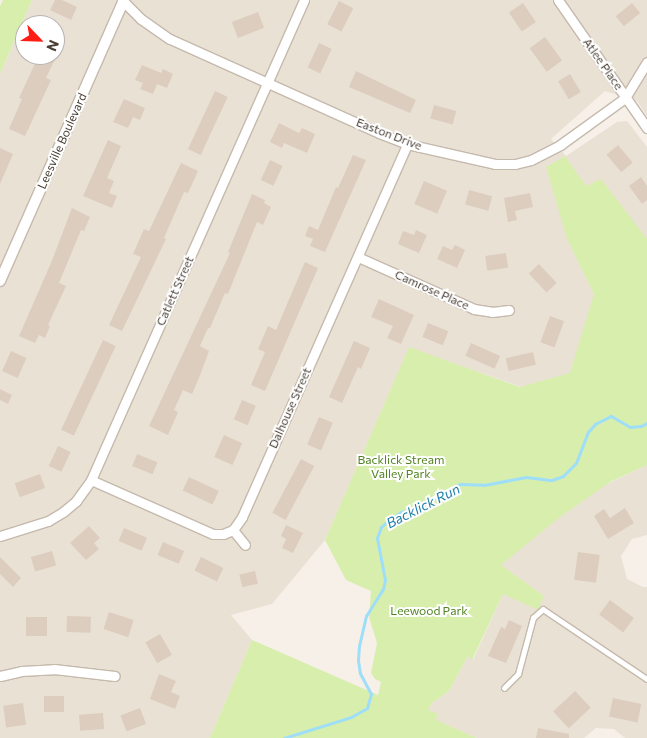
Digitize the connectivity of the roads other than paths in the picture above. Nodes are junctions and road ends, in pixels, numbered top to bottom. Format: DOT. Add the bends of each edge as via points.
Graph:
graph roads {
  1 [pos="123,0"];
  2 [pos="304,0"];
  3 [pos="558,0"];
  4 [pos="647,62"];
  5 [pos="267,83"];
  6 [pos="626,98"];
  7 [pos="647,128"];
  8 [pos="407,144"];
  9 [pos="358,257"];
  10 [pos="0,281"];
  11 [pos="510,310"];
  12 [pos="91,480"];
  13 [pos="233,530"];
  14 [pos="0,536"];
  15 [pos="245,545"];
  16 [pos="0,676"];
  17 [pos="115,676"];
  18 [pos="647,679"];
  19 [pos="504,688"];
  1 -- 5 [label="street, Easton Drive" via="141,19 170,39"];
  1 -- 10 [label="street, Leesville Boulevard"];
  2 -- 5 [label="street, Catlett Street"];
  3 -- 6 [label="street, Atlee Place"];
  4 -- 6 [label="street, Easton Drive"];
  5 -- 8 [label="street, Easton Drive"];
  5 -- 12 [label="street, Catlett Street"];
  6 -- 7 [label="street, Atlee Place"];
  6 -- 8 [label="street, Easton Drive" via="552,150 515,164 486,162"];
  8 -- 9 [label="street, Dalhouse Street"];
  9 -- 11 [label="street, Camrose Place" via="474,309"];
  9 -- 13 [label="street, Dalhouse Street" via="242,517"];
  12 -- 13 [label="street" via="213,534"];
  12 -- 14 [label="street, Catlett Street" via="76,501 63,512 48,521"];
  13 -- 15 [label="street"];
  16 -- 17 [label="street" via="54,669"];
  18 -- 19 [label="lane" via="543,609 533,618 518,674"];
}
